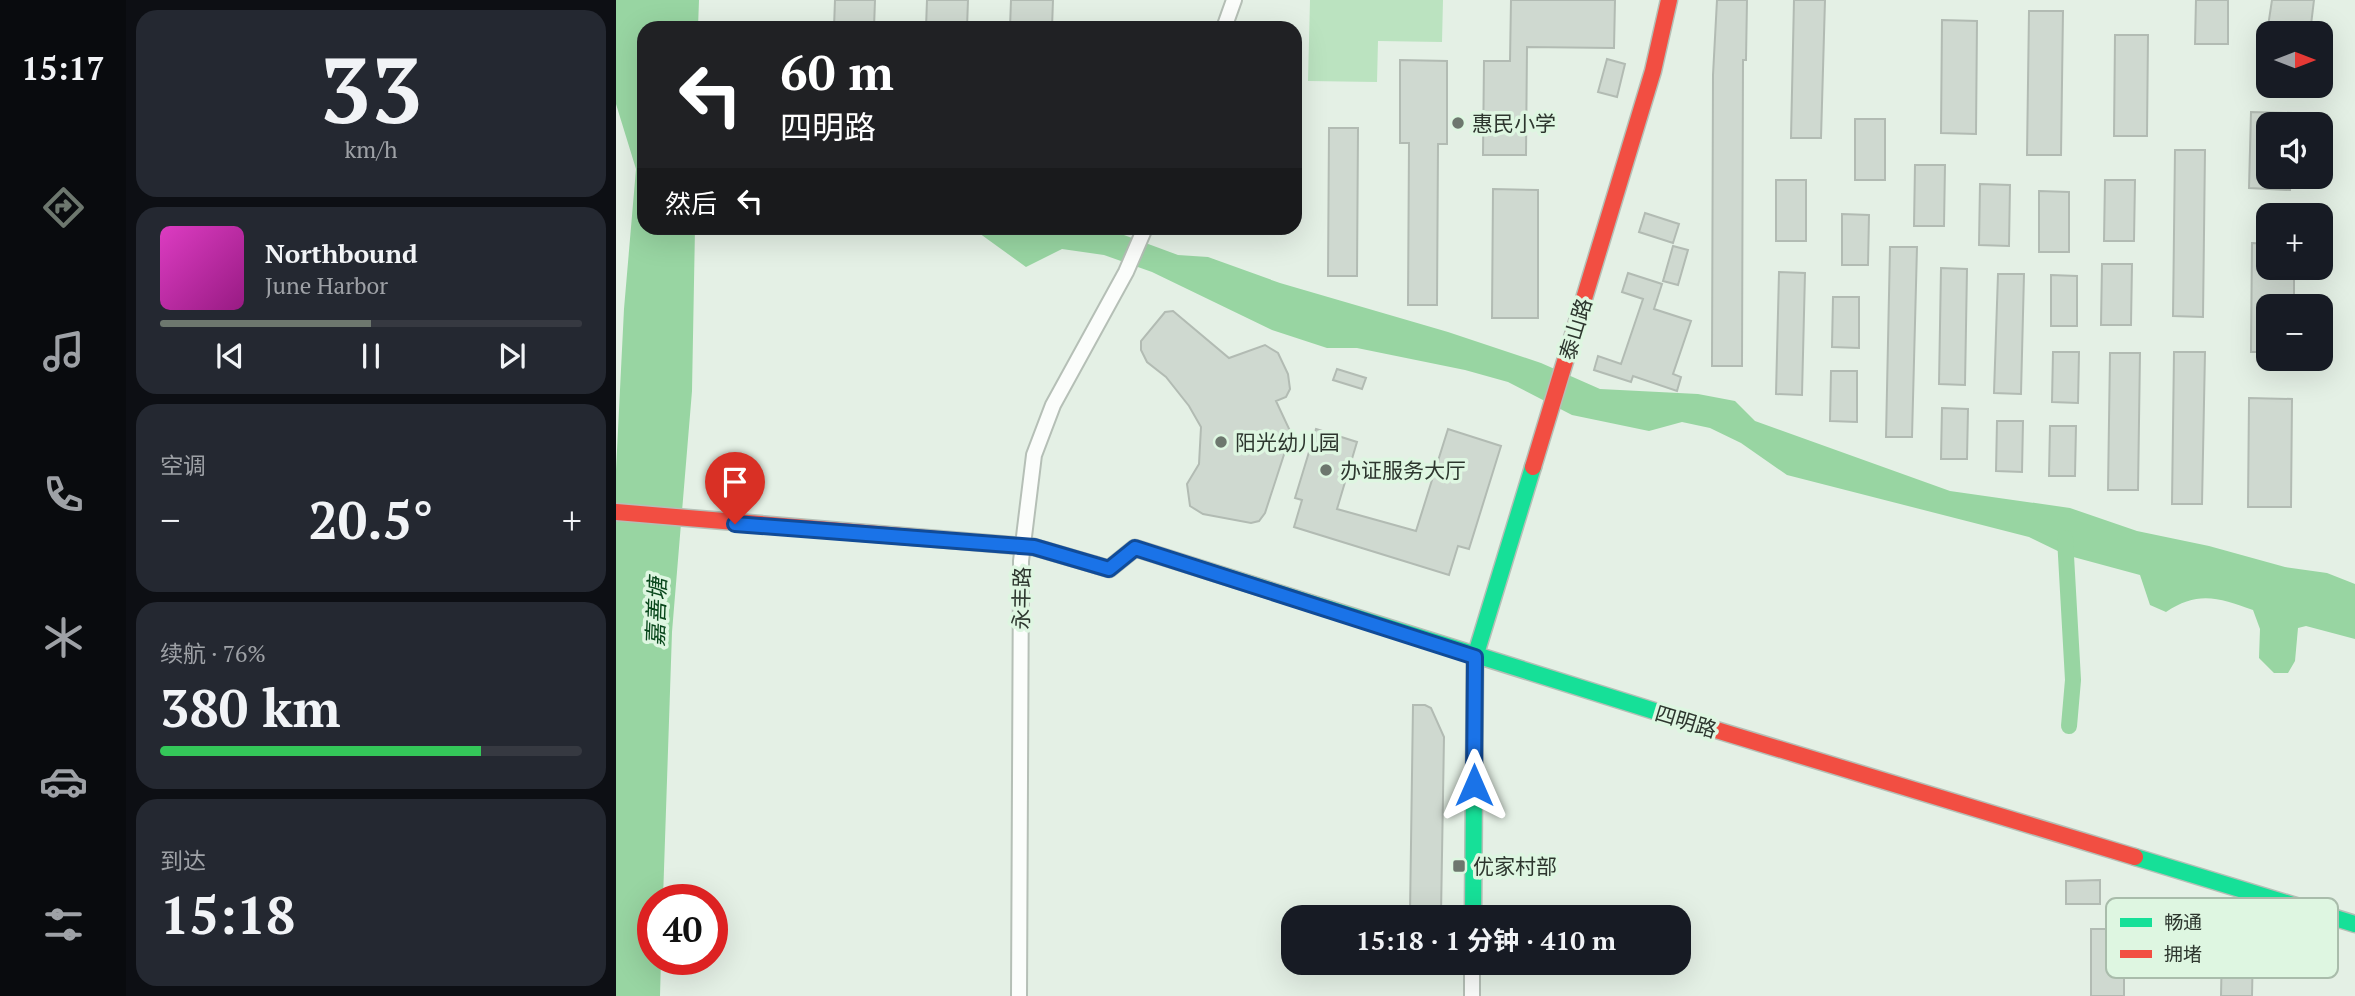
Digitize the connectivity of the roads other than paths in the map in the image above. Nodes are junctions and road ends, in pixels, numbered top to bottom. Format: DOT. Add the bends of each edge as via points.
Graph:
graph roads {
  1 [pos="1234,0"];
  2 [pos="1669,0"];
  3 [pos="1226,21"];
  4 [pos="1142,235"];
  5 [pos="616,512"];
  6 [pos="1023,546"];
  7 [pos="1475,657"];
  8 [pos="2269,898"];
  9 [pos="1473,905"];
  10 [pos="2338,919"];
  11 [pos="2355,924"];
  12 [pos="1472,975"];
  13 [pos="1019,996"];
  14 [pos="1472,996"];
  1 -- 3 [label="street"];
  2 -- 7 [label="street, 泰山路" via="1653,71"];
  4 -- 6 [label="street, 永丰路" via="1053,405 1034,455"];
  5 -- 6 [label="street"];
  6 -- 7 [label="street, 四明路" via="1109,569 1135,548"];
  6 -- 13 [label="street, 永丰路"];
  7 -- 8 [label="street, 四明路"];
  7 -- 9 [label="street, 泰山路"];
  10 -- 11 [label="street, 四明路"];
  12 -- 14 [label="street"];
}
